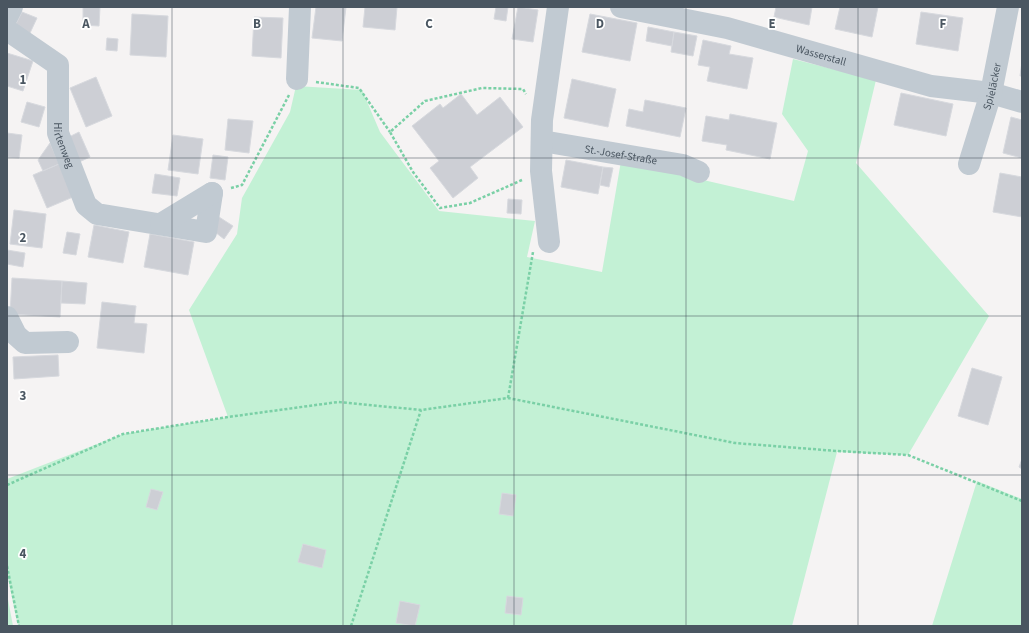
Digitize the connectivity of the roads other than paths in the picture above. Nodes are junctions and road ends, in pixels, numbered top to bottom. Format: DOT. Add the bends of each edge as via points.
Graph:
graph roads {
  1 [pos="12,7"];
  2 [pos="300,7"];
  3 [pos="558,7"];
  4 [pos="621,7"];
  5 [pos="1008,7"];
  6 [pos="7,17"];
  7 [pos="7,30"];
  8 [pos="297,79"];
  9 [pos="990,93"];
  10 [pos="1022,102"];
  11 [pos="542,141"];
  12 [pos="969,164"];
  13 [pos="699,172"];
  14 [pos="161,224"];
  15 [pos="549,242"];
  16 [pos="7,317"];
  17 [pos="68,342"];
  1 -- 6 [label="street"];
  2 -- 8 [label="street"];
  3 -- 11 [label="street" via="542,120"];
  4 -- 9 [label="street, Wasserstall" via="727,28 931,86"];
  5 -- 9 [label="street, Spieläcker"];
  7 -- 14 [label="street, Hirtenweg" via="58,65 58,133 86,205 97,214"];
  9 -- 10 [label="street, Wasserstall"];
  9 -- 12 [label="street, Spieläcker"];
  11 -- 13 [label="street, St.-Josef-Straße" via="683,165"];
  11 -- 15 [label="street" via="541,171"];
  14 -- 14 [label="street, Hirtenweg" via="206,232 212,193"];
  16 -- 17 [label="street" via="16,335 25,343"];
}
